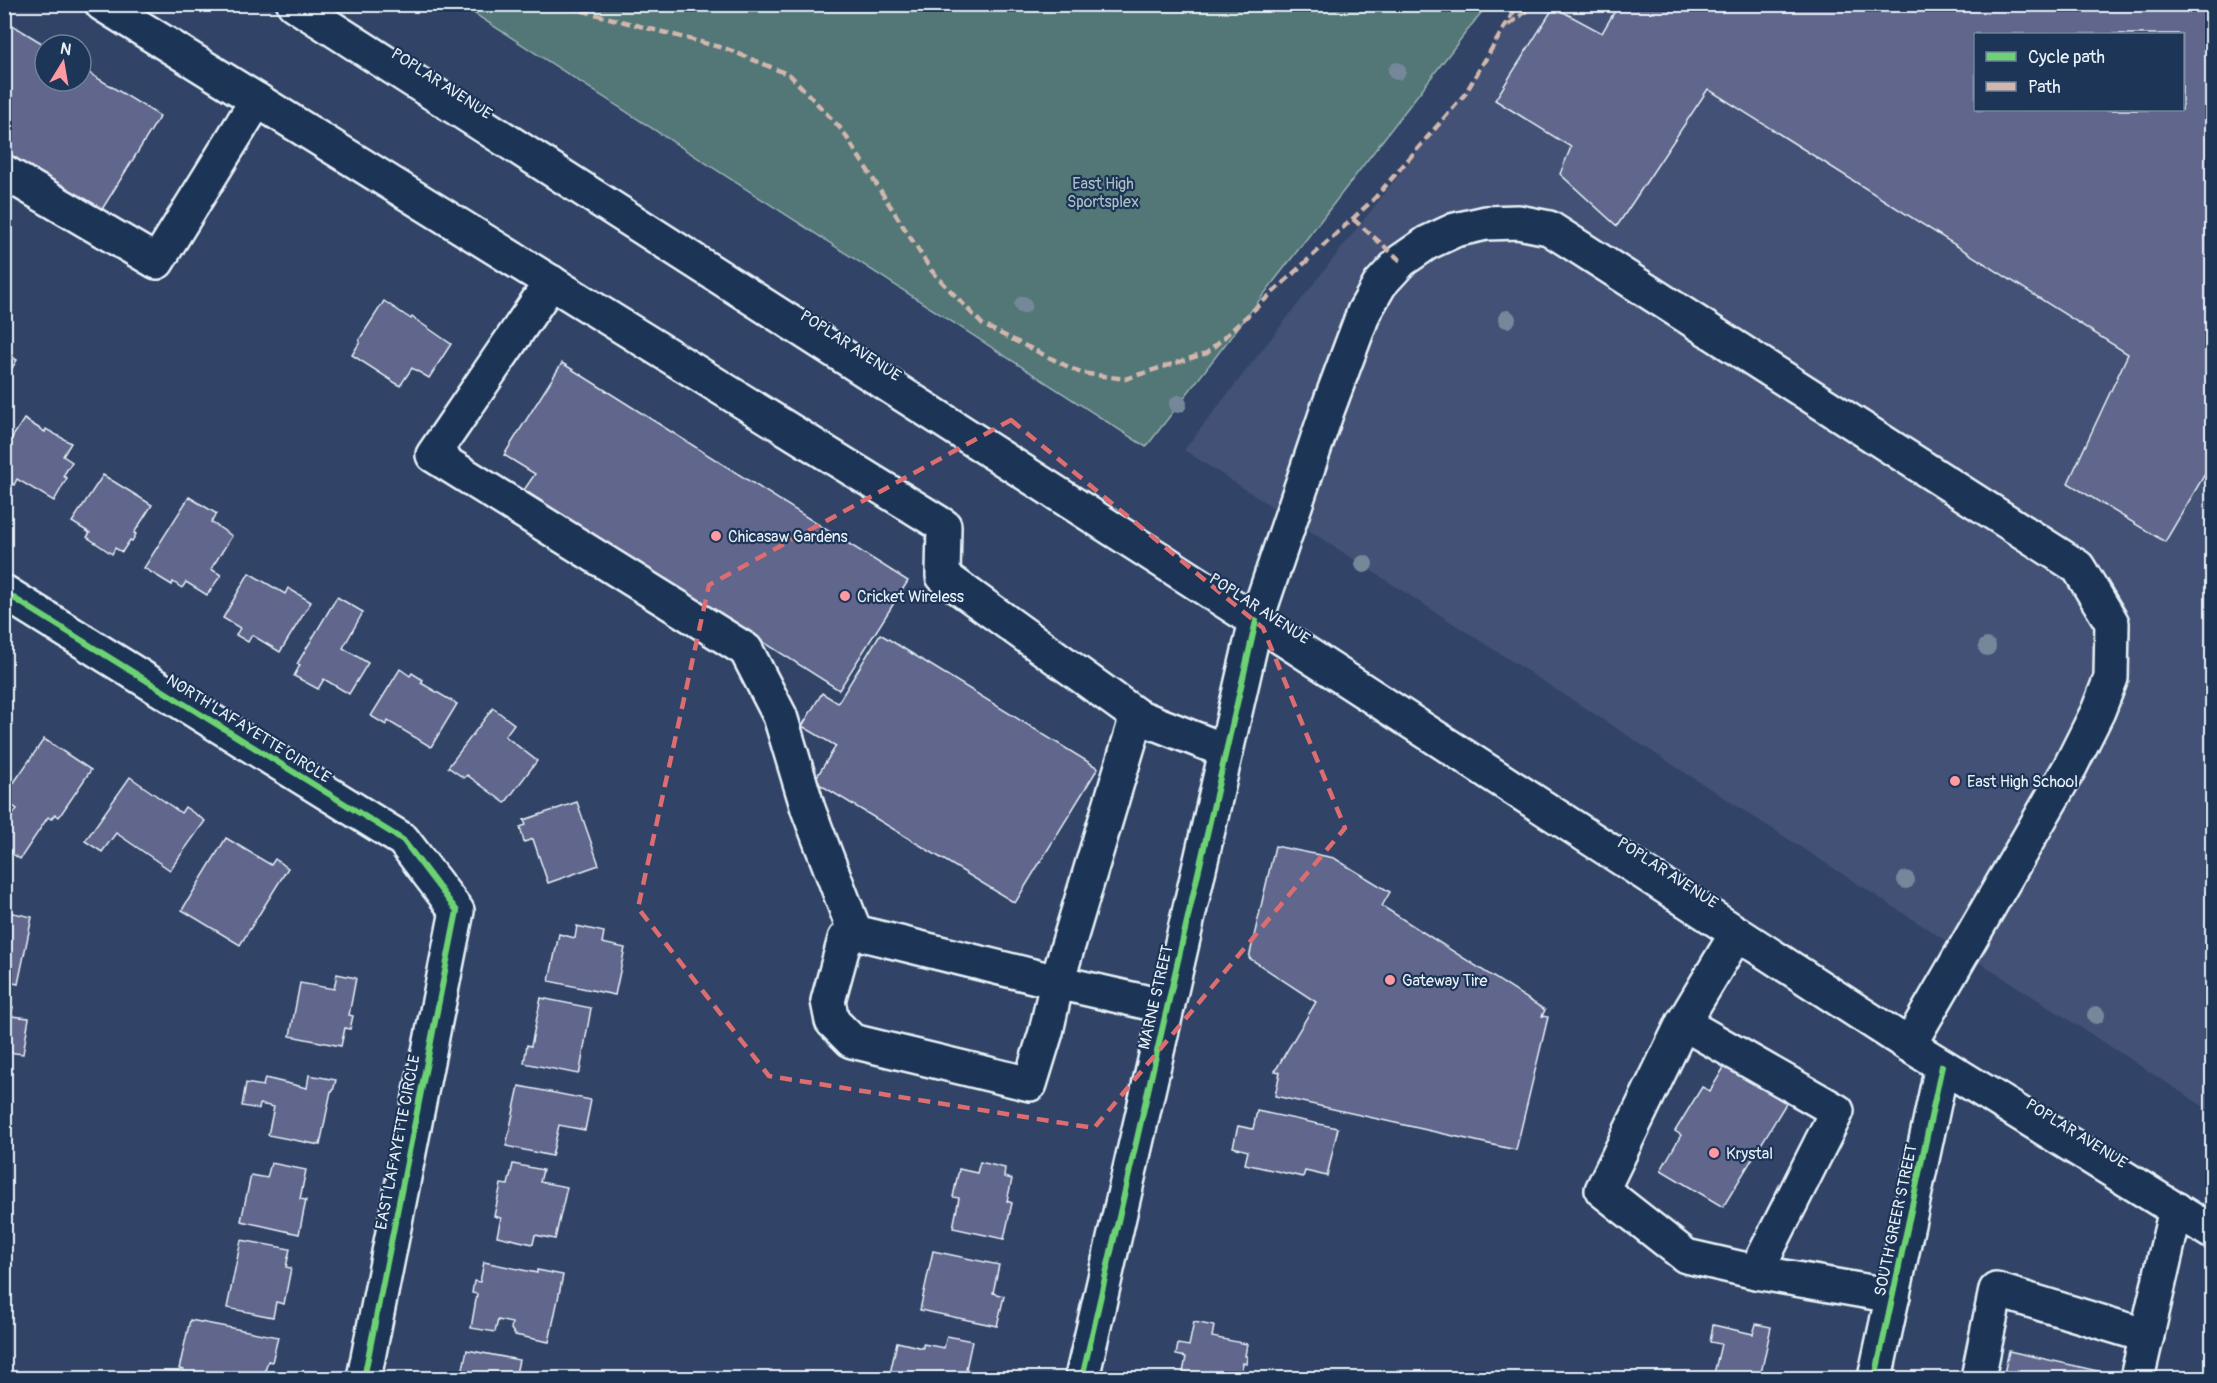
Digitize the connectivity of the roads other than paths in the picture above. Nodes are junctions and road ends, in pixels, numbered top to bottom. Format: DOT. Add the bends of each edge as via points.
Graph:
graph roads {
  1 [pos="102,4"];
  2 [pos="294,4"];
  3 [pos="257,100"];
  4 [pos="4,172"];
  5 [pos="551,282"];
  6 [pos="4,592"];
  7 [pos="1256,621"];
  8 [pos="1137,716"];
  9 [pos="1226,751"];
  10 [pos="457,911"];
  11 [pos="855,932"];
  12 [pos="1737,933"];
  13 [pos="1057,982"];
  14 [pos="1167,1007"];
  15 [pos="1683,1023"];
  16 [pos="1909,1045"];
  17 [pos="1942,1066"];
  18 [pos="2176,1209"];
  19 [pos="2212,1232"];
  20 [pos="1756,1272"];
  21 [pos="1893,1296"];
  22 [pos="2147,1336"];
  23 [pos="363,1378"];
  24 [pos="1082,1378"];
  25 [pos="1875,1378"];
  26 [pos="1978,1378"];
  27 [pos="2138,1378"];
  1 -- 3 [label="main road"];
  2 -- 7 [label="main road, POPLAR AVENUE"];
  3 -- 4 [label="main road" via="157,262"];
  3 -- 5 [label="main road"];
  5 -- 8 [label="main road" via="944,526 943,576"];
  5 -- 11 [label="main road" via="434,455 746,650 780,716 808,809"];
  6 -- 10 [label="main road, NORTH LAFAYETTE CIRCLE" via="403,840"];
  7 -- 9 [label="main road, MARNE STREET"];
  7 -- 12 [label="main road, POPLAR AVENUE"];
  7 -- 16 [label="main road, MARNE STREET" via="1327,411 1364,312 1380,284 1401,261 1427,243 1455,230 1486,223 1518,222 1549,228 2068,560 2078,567 2112,623 2111,678 2070,767"];
  8 -- 9 [label="main road"];
  8 -- 13 [label="main road"];
  9 -- 14 [label="main road, MARNE STREET"];
  10 -- 23 [label="main road, EAST LAFAYETTE CIRCLE"];
  11 -- 13 [label="main road"];
  11 -- 13 [label="main road" via="845,939 828,1001 832,1021 852,1041 1030,1084"];
  12 -- 15 [label="main road"];
  12 -- 16 [label="main road, POPLAR AVENUE"];
  13 -- 14 [label="main road"];
  14 -- 24 [label="main road, MARNE STREET"];
  15 -- 20 [label="main road" via="1837,1111"];
  15 -- 20 [label="main road" via="1602,1190 1686,1256"];
  16 -- 17 [label="main road, POPLAR AVENUE"];
  17 -- 18 [label="main road, POPLAR AVENUE"];
  17 -- 21 [label="main road, SOUTH GREER STREET"];
  18 -- 19 [label="main road, POPLAR AVENUE"];
  18 -- 22 [label="main road"];
  20 -- 21 [label="main road"];
  21 -- 25 [label="main road, SOUTH GREER STREET"];
  22 -- 26 [label="main road" via="1996,1290"];
  22 -- 27 [label="main road"];
}
